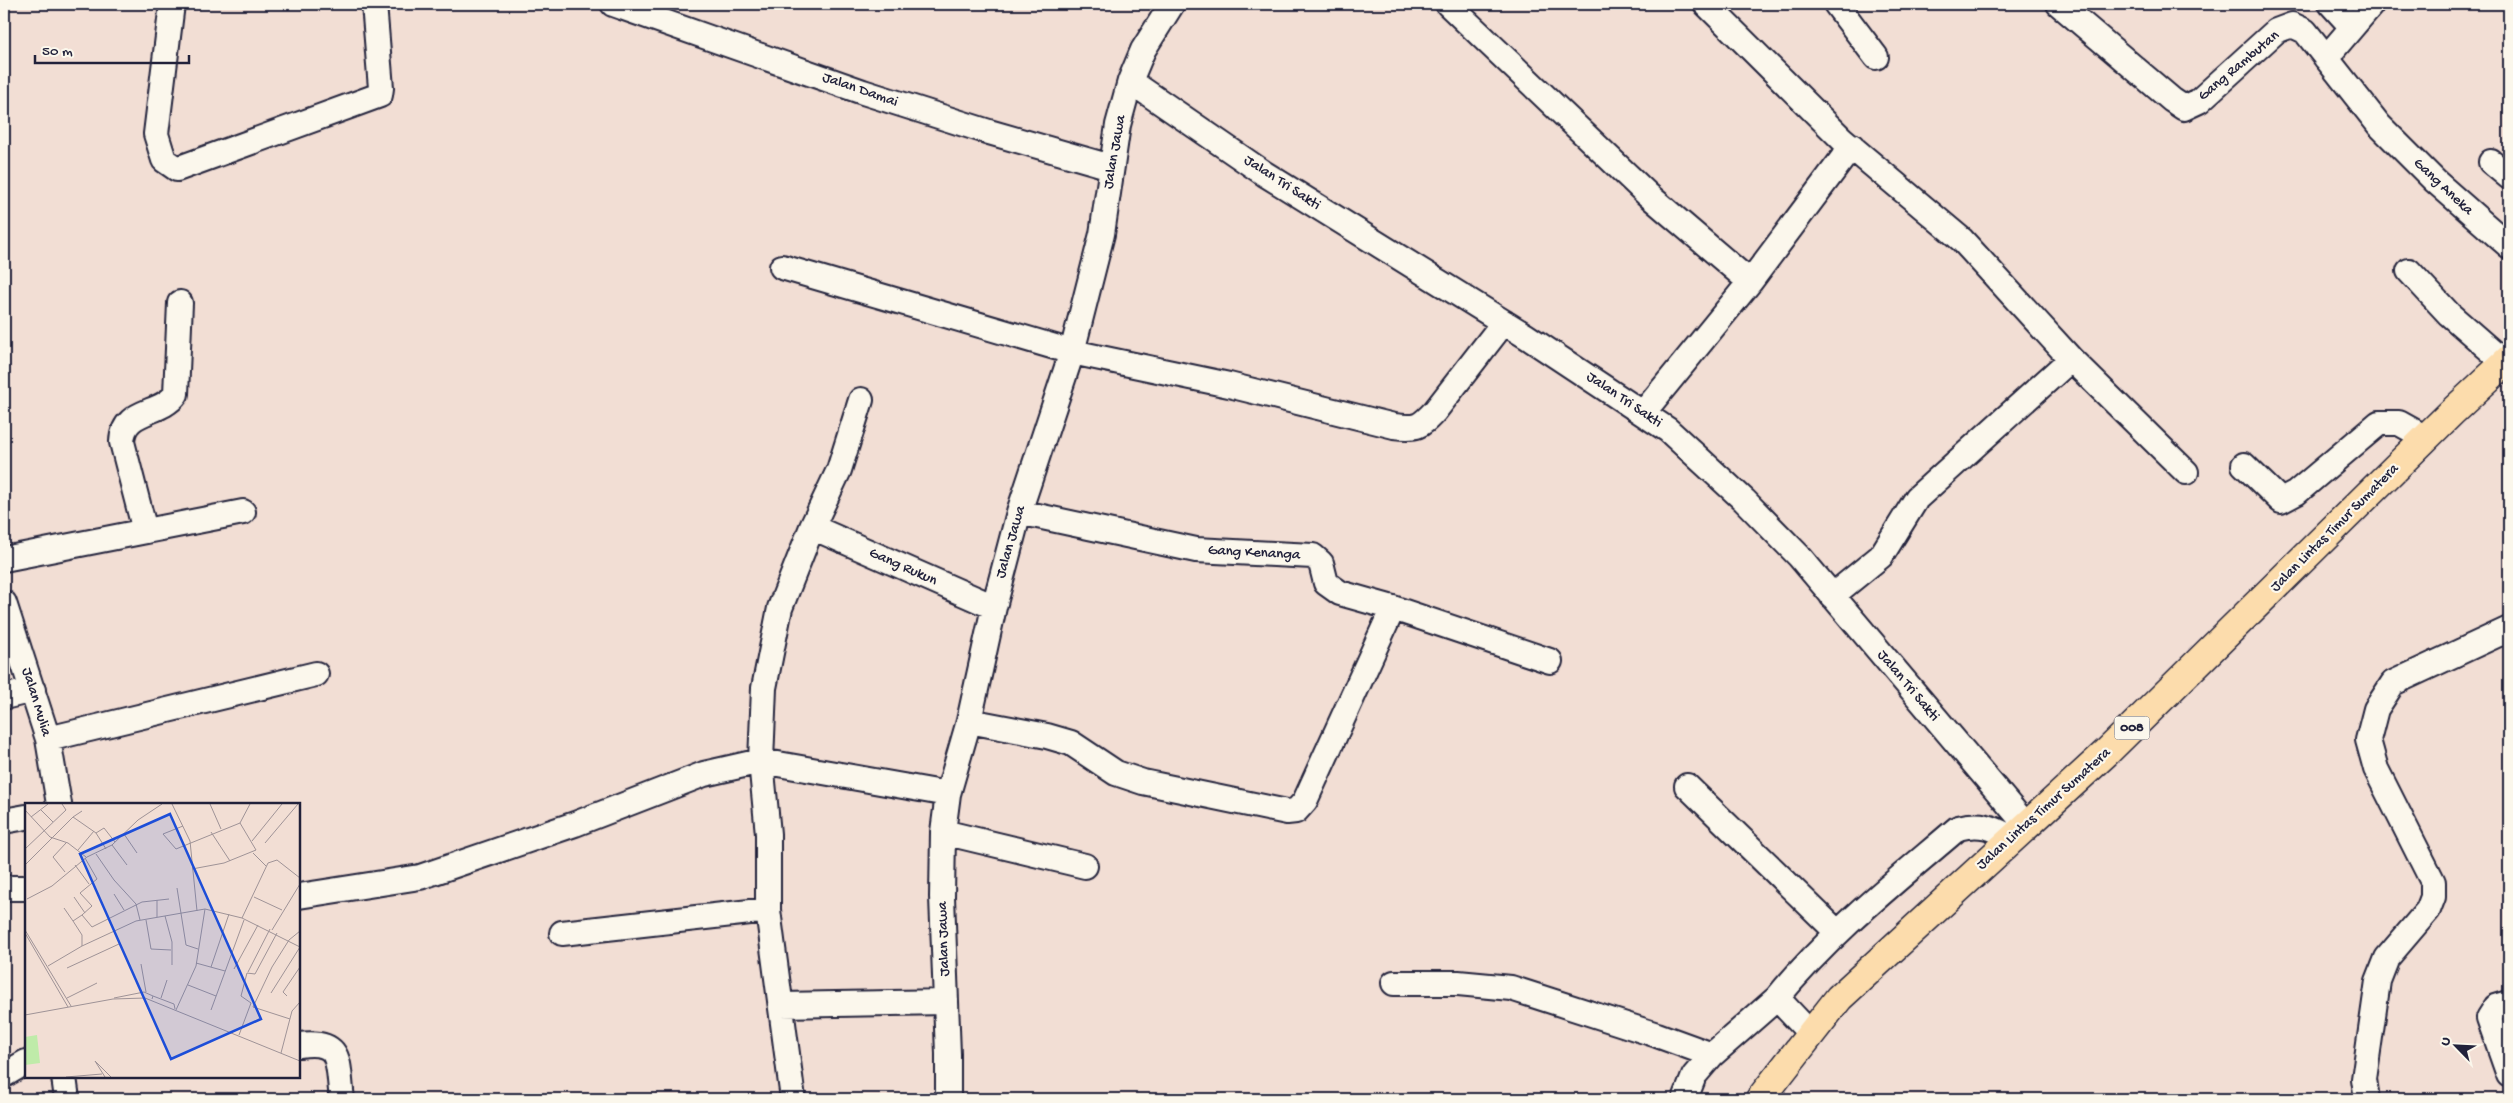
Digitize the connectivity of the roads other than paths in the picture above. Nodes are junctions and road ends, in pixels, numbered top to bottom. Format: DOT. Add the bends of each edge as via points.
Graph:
graph roads {
  1 [pos="172,4"];
  2 [pos="374,4"];
  3 [pos="613,4"];
  4 [pos="1172,4"];
  5 [pos="1448,4"];
  6 [pos="1706,4"];
  7 [pos="1836,4"];
  8 [pos="2059,4"];
  9 [pos="2331,4"];
  10 [pos="2372,4"];
  11 [pos="661,12"];
  12 [pos="2352,26"];
  13 [pos="1876,57"];
  14 [pos="2326,58"];
  15 [pos="1130,81"];
  16 [pos="2379,125"];
  17 [pos="1852,146"];
  18 [pos="2491,162"];
  19 [pos="1111,167"];
  20 [pos="2509,177"];
  21 [pos="2509,246"];
  22 [pos="782,267"];
  23 [pos="2409,272"];
  24 [pos="1750,282"];
  25 [pos="180,303"];
  26 [pos="1504,322"];
  27 [pos="1072,352"];
  28 [pos="2071,359"];
  29 [pos="2507,361"];
  30 [pos="861,400"];
  31 [pos="1643,412"];
  32 [pos="2426,438"];
  33 [pos="2244,465"];
  34 [pos="2186,472"];
  35 [pos="243,512"];
  36 [pos="1019,512"];
  37 [pos="812,527"];
  38 [pos="145,531"];
  39 [pos="4,559"];
  40 [pos="1832,596"];
  41 [pos="4,603"];
  42 [pos="994,607"];
  43 [pos="1393,608"];
  44 [pos="2509,629"];
  45 [pos="1550,661"];
  46 [pos="316,674"];
  47 [pos="33,690"];
  48 [pos="4,697"];
  49 [pos="969,721"];
  50 [pos="48,739"];
  51 [pos="761,761"];
  52 [pos="1687,786"];
  53 [pos="948,794"];
  54 [pos="59,803"];
  55 [pos="25,817"];
  56 [pos="4,821"];
  57 [pos="942,832"];
  58 [pos="2019,832"];
  59 [pos="1085,866"];
  60 [pos="300,896"];
  61 [pos="768,910"];
  62 [pos="1837,932"];
  63 [pos="562,933"];
  64 [pos="1394,982"];
  65 [pos="1777,998"];
  66 [pos="946,1002"];
  67 [pos="2509,1003"];
  68 [pos="781,1005"];
  69 [pos="1810,1033"];
  70 [pos="300,1045"];
  71 [pos="1712,1055"];
  72 [pos="25,1063"];
  73 [pos="4,1075"];
  74 [pos="2509,1075"];
  75 [pos="64,1078"];
  76 [pos="67,1099"];
  77 [pos="342,1099"];
  78 [pos="793,1099"];
  79 [pos="948,1099"];
  80 [pos="1685,1099"];
  81 [pos="1760,1099"];
  82 [pos="2367,1099"];
  1 -- 2 [label="street" via="156,134 164,160 177,169 380,95"];
  3 -- 11 [label="street, Jalan Damai"];
  4 -- 15 [label="street, Jalan Jawa" via="1143,50"];
  5 -- 24 [label="street" via="1647,194"];
  6 -- 17 [label="street"];
  7 -- 13 [label="street"];
  8 -- 14 [label="street, Gang Rambutan" via="2184,108 2199,101 2276,31 2292,25 2305,31"];
  9 -- 12 [label="street"];
  10 -- 12 [label="street"];
  11 -- 19 [label="street, Jalan Damai" via="863,92"];
  12 -- 14 [label="street"];
  14 -- 16 [label="street, Gang Rambutan"];
  15 -- 19 [label="street, Jalan Jawa"];
  15 -- 26 [label="street, Jalan Tri Sakti" via="1265,174"];
  16 -- 21 [label="street, Gang Aneka"];
  17 -- 24 [label="street"];
  17 -- 28 [label="street" via="1962,240"];
  18 -- 20 [label="street"];
  19 -- 27 [label="street, Jalan Jawa" via="1102,234"];
  22 -- 27 [label="street"];
  23 -- 29 [label="street" via="2449,314"];
  24 -- 31 [label="street"];
  25 -- 38 [label="street" via="176,394 166,404 130,420 122,434"];
  26 -- 27 [label="street" via="1435,411 1422,424 1412,428"];
  26 -- 31 [label="street, Jalan Tri Sakti"];
  27 -- 36 [label="street, Jalan Jawa"];
  28 -- 34 [label="street"];
  28 -- 40 [label="street" via="1917,498 1881,556"];
  29 -- 32 [label="highway, Jalan Lintas Timur Sumatera / 008"];
  30 -- 37 [label="street" via="839,470"];
  31 -- 40 [label="street, Jalan Tri Sakti" via="1668,430 1744,500 1799,556"];
  32 -- 33 [label="street" via="2399,424 2379,424 2296,493 2281,501"];
  32 -- 58 [label="highway, Jalan Lintas Timur Sumatera / 008" via="2107,752"];
  35 -- 38 [label="street"];
  36 -- 42 [label="street, Jalan Jawa"];
  36 -- 43 [label="street, Gang Kenanga" via="1196,550 1313,556 1320,563 1328,586 1340,593"];
  37 -- 42 [label="street, Gang Rukun"];
  37 -- 51 [label="street" via="780,608 764,688"];
  38 -- 39 [label="street"];
  40 -- 58 [label="street, Jalan Tri Sakti"];
  41 -- 47 [label="street, Jalan Mulia"];
  42 -- 49 [label="street, Jalan Jawa"];
  43 -- 45 [label="street, Gang Kenanga"];
  43 -- 49 [label="street" via="1305,801 1296,811 1287,812 1143,782 1116,773 1071,744 1047,736"];
  44 -- 82 [label="street" via="2394,683 2376,709 2368,740 2376,769 2433,882 2434,896 2428,910 2387,958 2378,981 2364,1079"];
  46 -- 50 [label="street"];
  47 -- 48 [label="street"];
  47 -- 50 [label="street, Jalan Mulia"];
  49 -- 53 [label="street, Jalan Jawa"];
  50 -- 54 [label="street, Jalan Mulia"];
  51 -- 53 [label="street"];
  51 -- 60 [label="street" via="704,774 575,824 420,877"];
  51 -- 61 [label="street" via="768,834"];
  52 -- 62 [label="street"];
  53 -- 57 [label="street, Jalan Jawa"];
  55 -- 56 [label="street"];
  57 -- 59 [label="street"];
  57 -- 66 [label="street, Jalan Jawa"];
  58 -- 62 [label="street" via="1971,824 1958,828"];
  58 -- 69 [label="highway, Jalan Lintas Timur Sumatera / 008" via="1839,998"];
  61 -- 63 [label="street"];
  61 -- 68 [label="street"];
  62 -- 65 [label="street" via="1799,970"];
  64 -- 71 [label="street" via="1511,988"];
  65 -- 69 [label="street"];
  65 -- 71 [label="street"];
  66 -- 68 [label="street"];
  66 -- 79 [label="street, Jalan Jawa"];
  67 -- 74 [label="street" via="2496,1007 2489,1018"];
  68 -- 78 [label="street"];
  69 -- 81 [label="highway, Jalan Lintas Timur Sumatera / 008"];
  70 -- 77 [label="street" via="325,1044 332,1050 337,1058"];
  71 -- 80 [label="street" via="1694,1076"];
  72 -- 73 [label="street"];
  75 -- 76 [label="street"];
}
